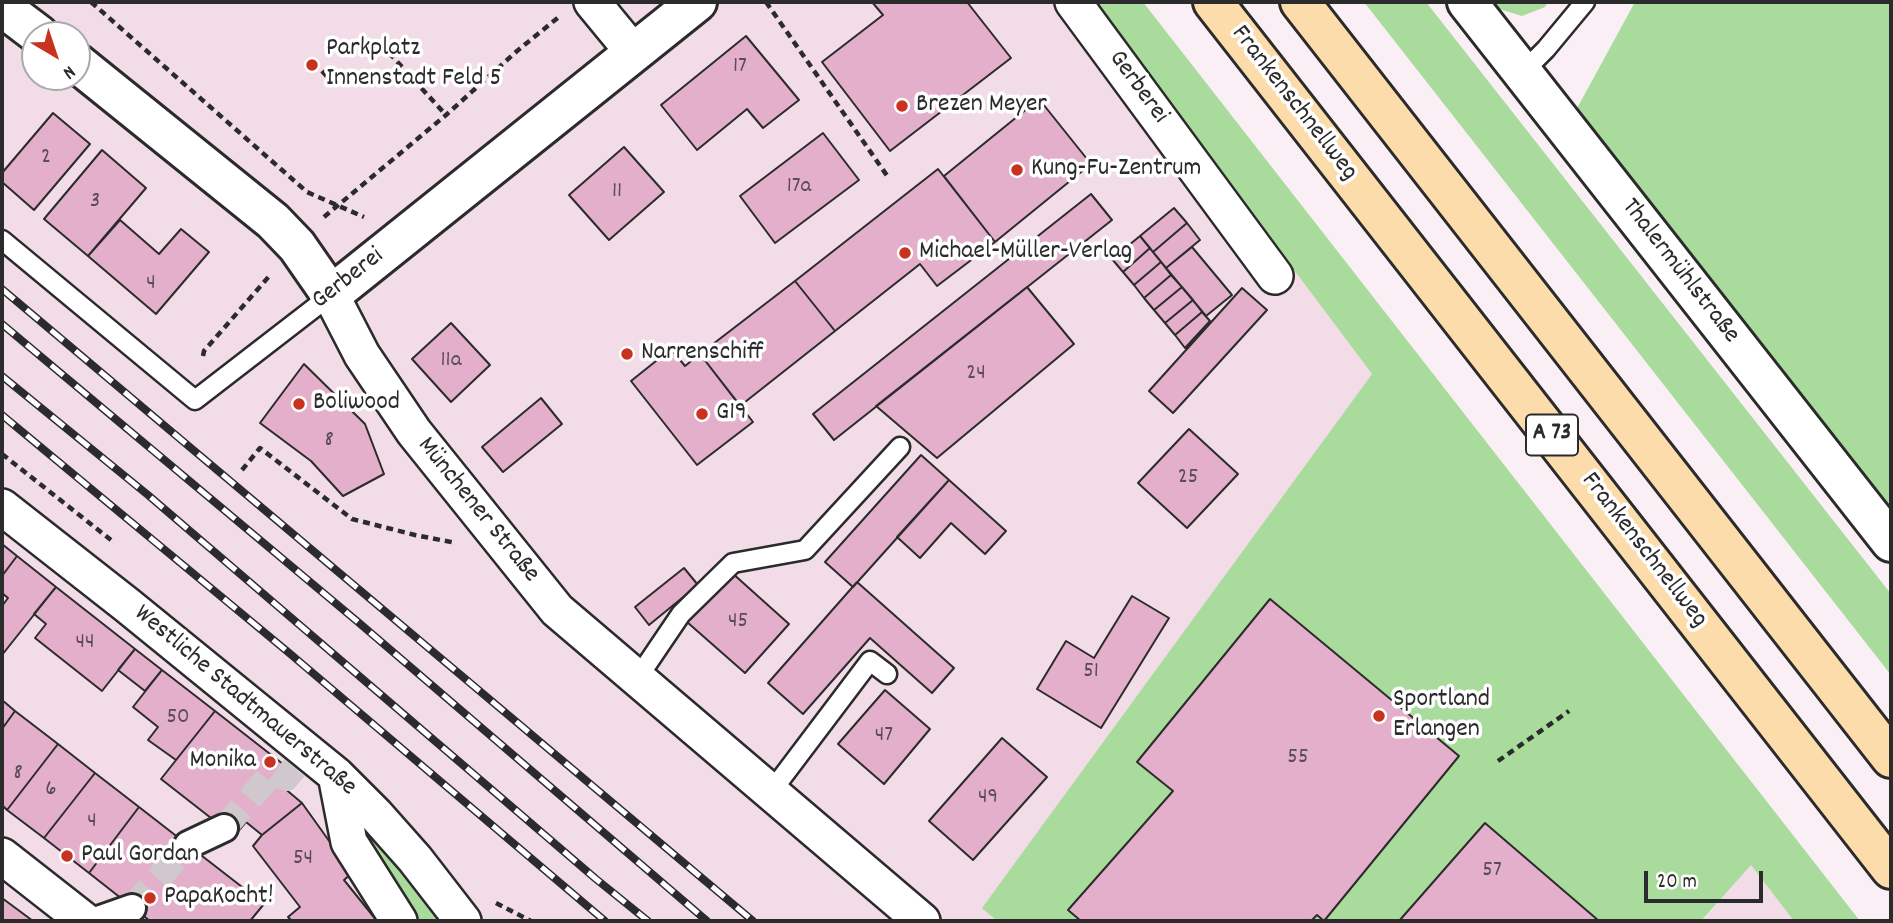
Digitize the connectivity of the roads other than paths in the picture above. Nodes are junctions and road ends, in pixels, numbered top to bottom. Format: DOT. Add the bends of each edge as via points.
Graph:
graph roads {
  1 [pos="592,2"];
  2 [pos="698,2"];
  3 [pos="1073,2"];
  4 [pos="1213,2"];
  5 [pos="1300,2"];
  6 [pos="1467,2"];
  7 [pos="1585,2"];
  8 [pos="2,7"];
  9 [pos="21,21"];
  10 [pos="634,52"];
  11 [pos="1523,72"];
  12 [pos="91,75"];
  13 [pos="2,240"];
  14 [pos="1275,276"];
  15 [pos="331,295"];
  16 [pos="900,447"];
  17 [pos="2,508"];
  18 [pos="1891,542"];
  19 [pos="887,674"];
  20 [pos="637,679"];
  21 [pos="1891,758"];
  22 [pos="336,775"];
  23 [pos="771,792"];
  24 [pos="224,828"];
  25 [pos="188,845"];
  26 [pos="2,856"];
  27 [pos="1891,869"];
  28 [pos="132,908"];
  29 [pos="85,921"];
  30 [pos="95,921"];
  31 [pos="399,921"];
  32 [pos="463,921"];
  33 [pos="922,921"];
  1 -- 10 [label="street"];
  2 -- 10 [label="main road, Gerberei"];
  3 -- 14 [label="street, Gerberei"];
  4 -- 27 [label="highway, Frankenschnellweg / A 73"];
  5 -- 21 [label="highway, A 73"];
  6 -- 11 [label="main road, Thalermühlstraße"];
  7 -- 11 [label="lane"];
  8 -- 9 [label="main road"];
  10 -- 15 [label="main road, Gerberei"];
  11 -- 18 [label="main road, Thalermühlstraße"];
  12 -- 15 [label="main road, Münchener Straße" via="273,221"];
  13 -- 15 [label="lane, Gerberei" via="195,400"];
  15 -- 20 [label="street, Münchener Straße" via="362,355 430,454 557,610"];
  16 -- 20 [label="lane" via="805,551 733,563 681,614"];
  17 -- 22 [label="street, Westliche Stadtmauerstraße"];
  19 -- 23 [label="lane" via="870,661"];
  20 -- 23 [label="street, Münchener Straße"];
  22 -- 31 [label="street" via="349,842"];
  22 -- 32 [label="street, Westliche Stadtmauerstraße" via="407,850"];
  23 -- 33 [label="street, Münchener Straße"];
  24 -- 25 [label="street"];
  26 -- 29 [label="street"];
  28 -- 30 [label="street"];
}
